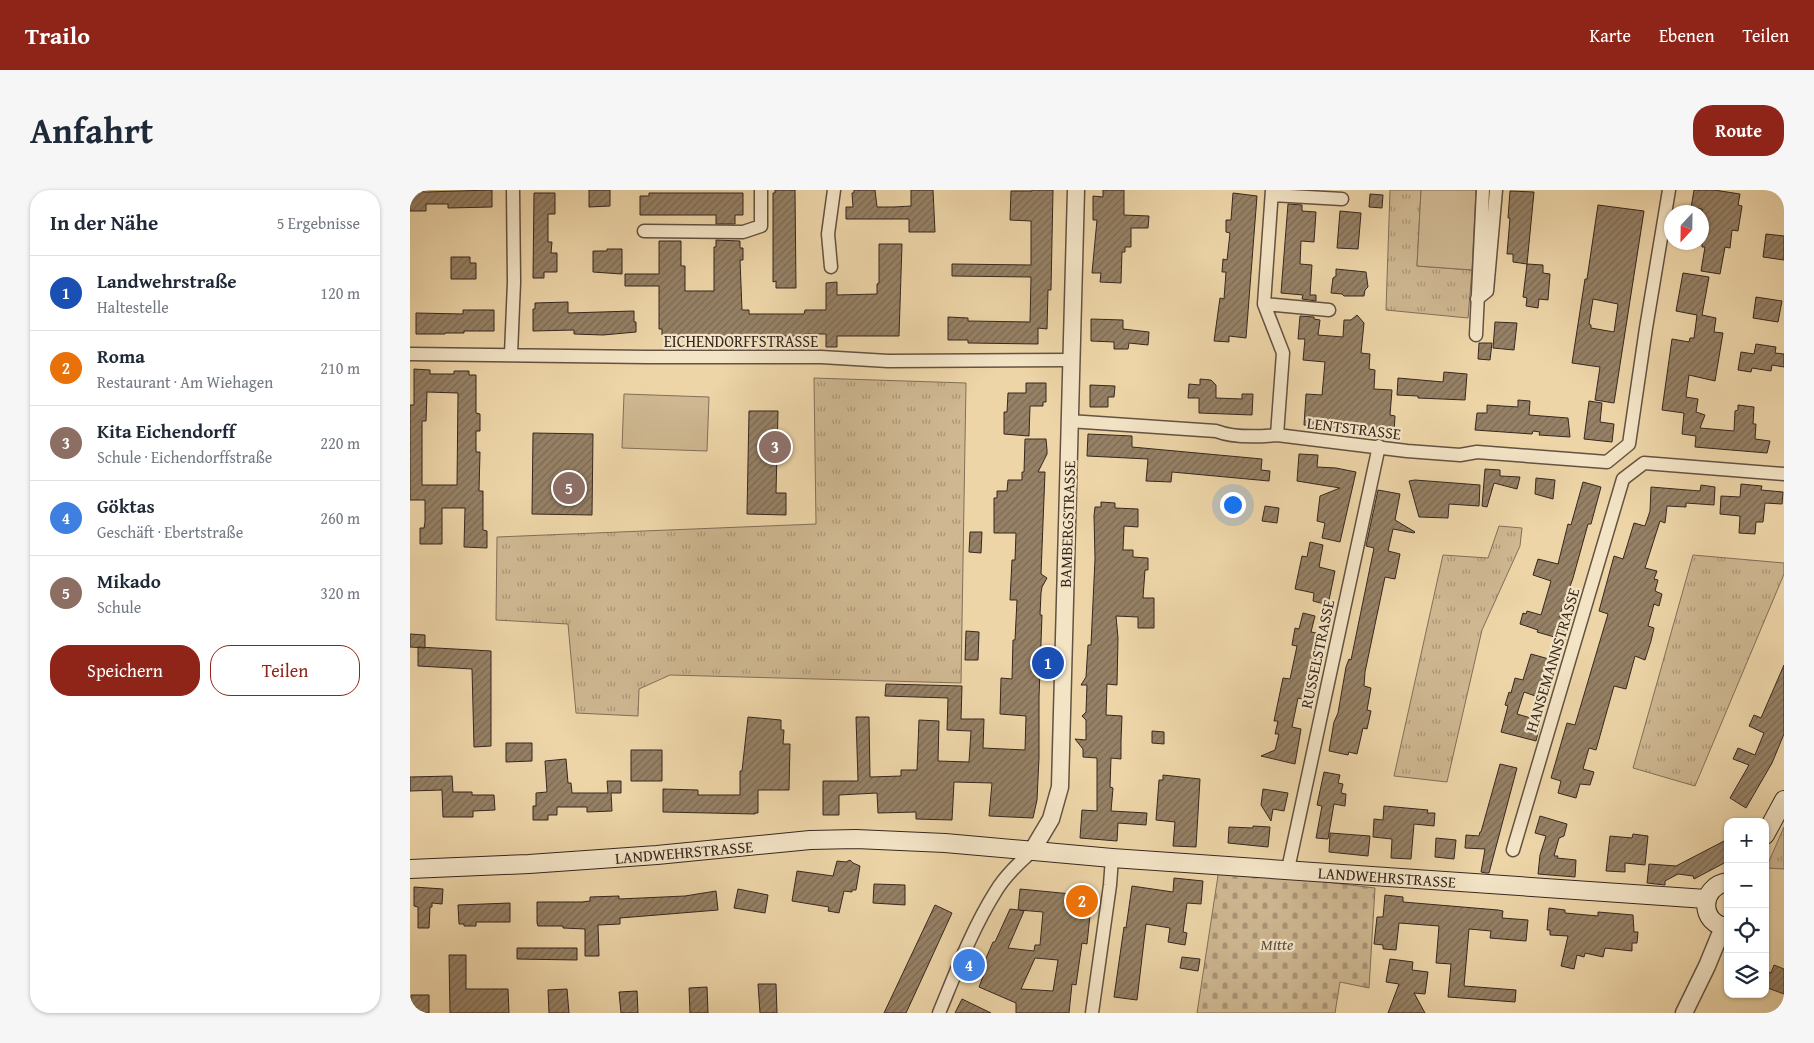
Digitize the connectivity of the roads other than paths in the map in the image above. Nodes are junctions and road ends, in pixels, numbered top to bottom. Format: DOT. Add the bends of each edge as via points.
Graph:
graph roads {
  1 [pos="513,190"];
  2 [pos="761,190"];
  3 [pos="834,190"];
  4 [pos="1076,190"];
  5 [pos="1484,190"];
  6 [pos="1496,190"];
  7 [pos="1669,190"];
  8 [pos="1272,192"];
  9 [pos="1342,199"];
  10 [pos="644,230"];
  11 [pos="831,267"];
  12 [pos="1477,299"];
  13 [pos="1264,304"];
  14 [pos="1329,310"];
  15 [pos="1476,335"];
  16 [pos="410,354"];
  17 [pos="511,354"];
  18 [pos="1071,360"];
  19 [pos="1069,421"];
  20 [pos="1277,434"];
  21 [pos="1379,446"];
  22 [pos="1784,474"];
  23 [pos="1784,800"];
  24 [pos="1769,828"];
  25 [pos="1513,850"];
  26 [pos="1032,851"];
  27 [pos="1112,858"];
  28 [pos="410,869"];
  29 [pos="1288,869"];
  30 [pos="1724,883"];
  31 [pos="1706,899"];
  32 [pos="1724,926"];
  33 [pos="1724,931"];
  34 [pos="938,1013"];
  35 [pos="1092,1013"];
  36 [pos="1684,1013"];
  1 -- 17 [label="street"];
  2 -- 10 [label="street" via="761,226 743,232"];
  3 -- 11 [label="street" via="828,234"];
  4 -- 18 [label="street, BAMBERGSTRASSE"];
  5 -- 12 [label="street"];
  6 -- 12 [label="street" via="1487,291"];
  7 -- 21 [label="street, LENTSTRASSE" via="1629,444 1607,462 1476,452 1460,455"];
  8 -- 9 [label="street"];
  8 -- 13 [label="street"];
  12 -- 15 [label="street"];
  13 -- 14 [label="street"];
  13 -- 20 [label="street" via="1283,352"];
  16 -- 17 [label="street, EICHENDORFFSTRASSE"];
  17 -- 18 [label="street, EICHENDORFFSTRASSE" via="821,356 888,361"];
  18 -- 19 [label="street, BAMBERGSTRASSE"];
  19 -- 20 [label="street, LENTSTRASSE" via="1216,431 1233,435"];
  19 -- 26 [label="street, BAMBERGSTRASSE" via="1060,787 1051,819"];
  20 -- 21 [label="street, LENTSTRASSE"];
  21 -- 29 [label="street, RUSSELSTRASSE"];
  22 -- 25 [label="street, HANSEMANNSTRASSE" via="1644,463 1623,480"];
  23 -- 24 [label="main road"];
  26 -- 27 [label="main road, LANDWEHRSTRASSE"];
  26 -- 28 [label="main road, LANDWEHRSTRASSE" via="926,842 810,840 647,856"];
  26 -- 34 [label="street" via="996,890"];
  27 -- 29 [label="main road, LANDWEHRSTRASSE"];
  27 -- 35 [label="street"];
  29 -- 31 [label="main road, LANDWEHRSTRASSE"];
  30 -- 31 [label="main road" via="1716,885"];
  31 -- 32 [label="main road" via="1709,916"];
  33 -- 36 [label="street"];
}
